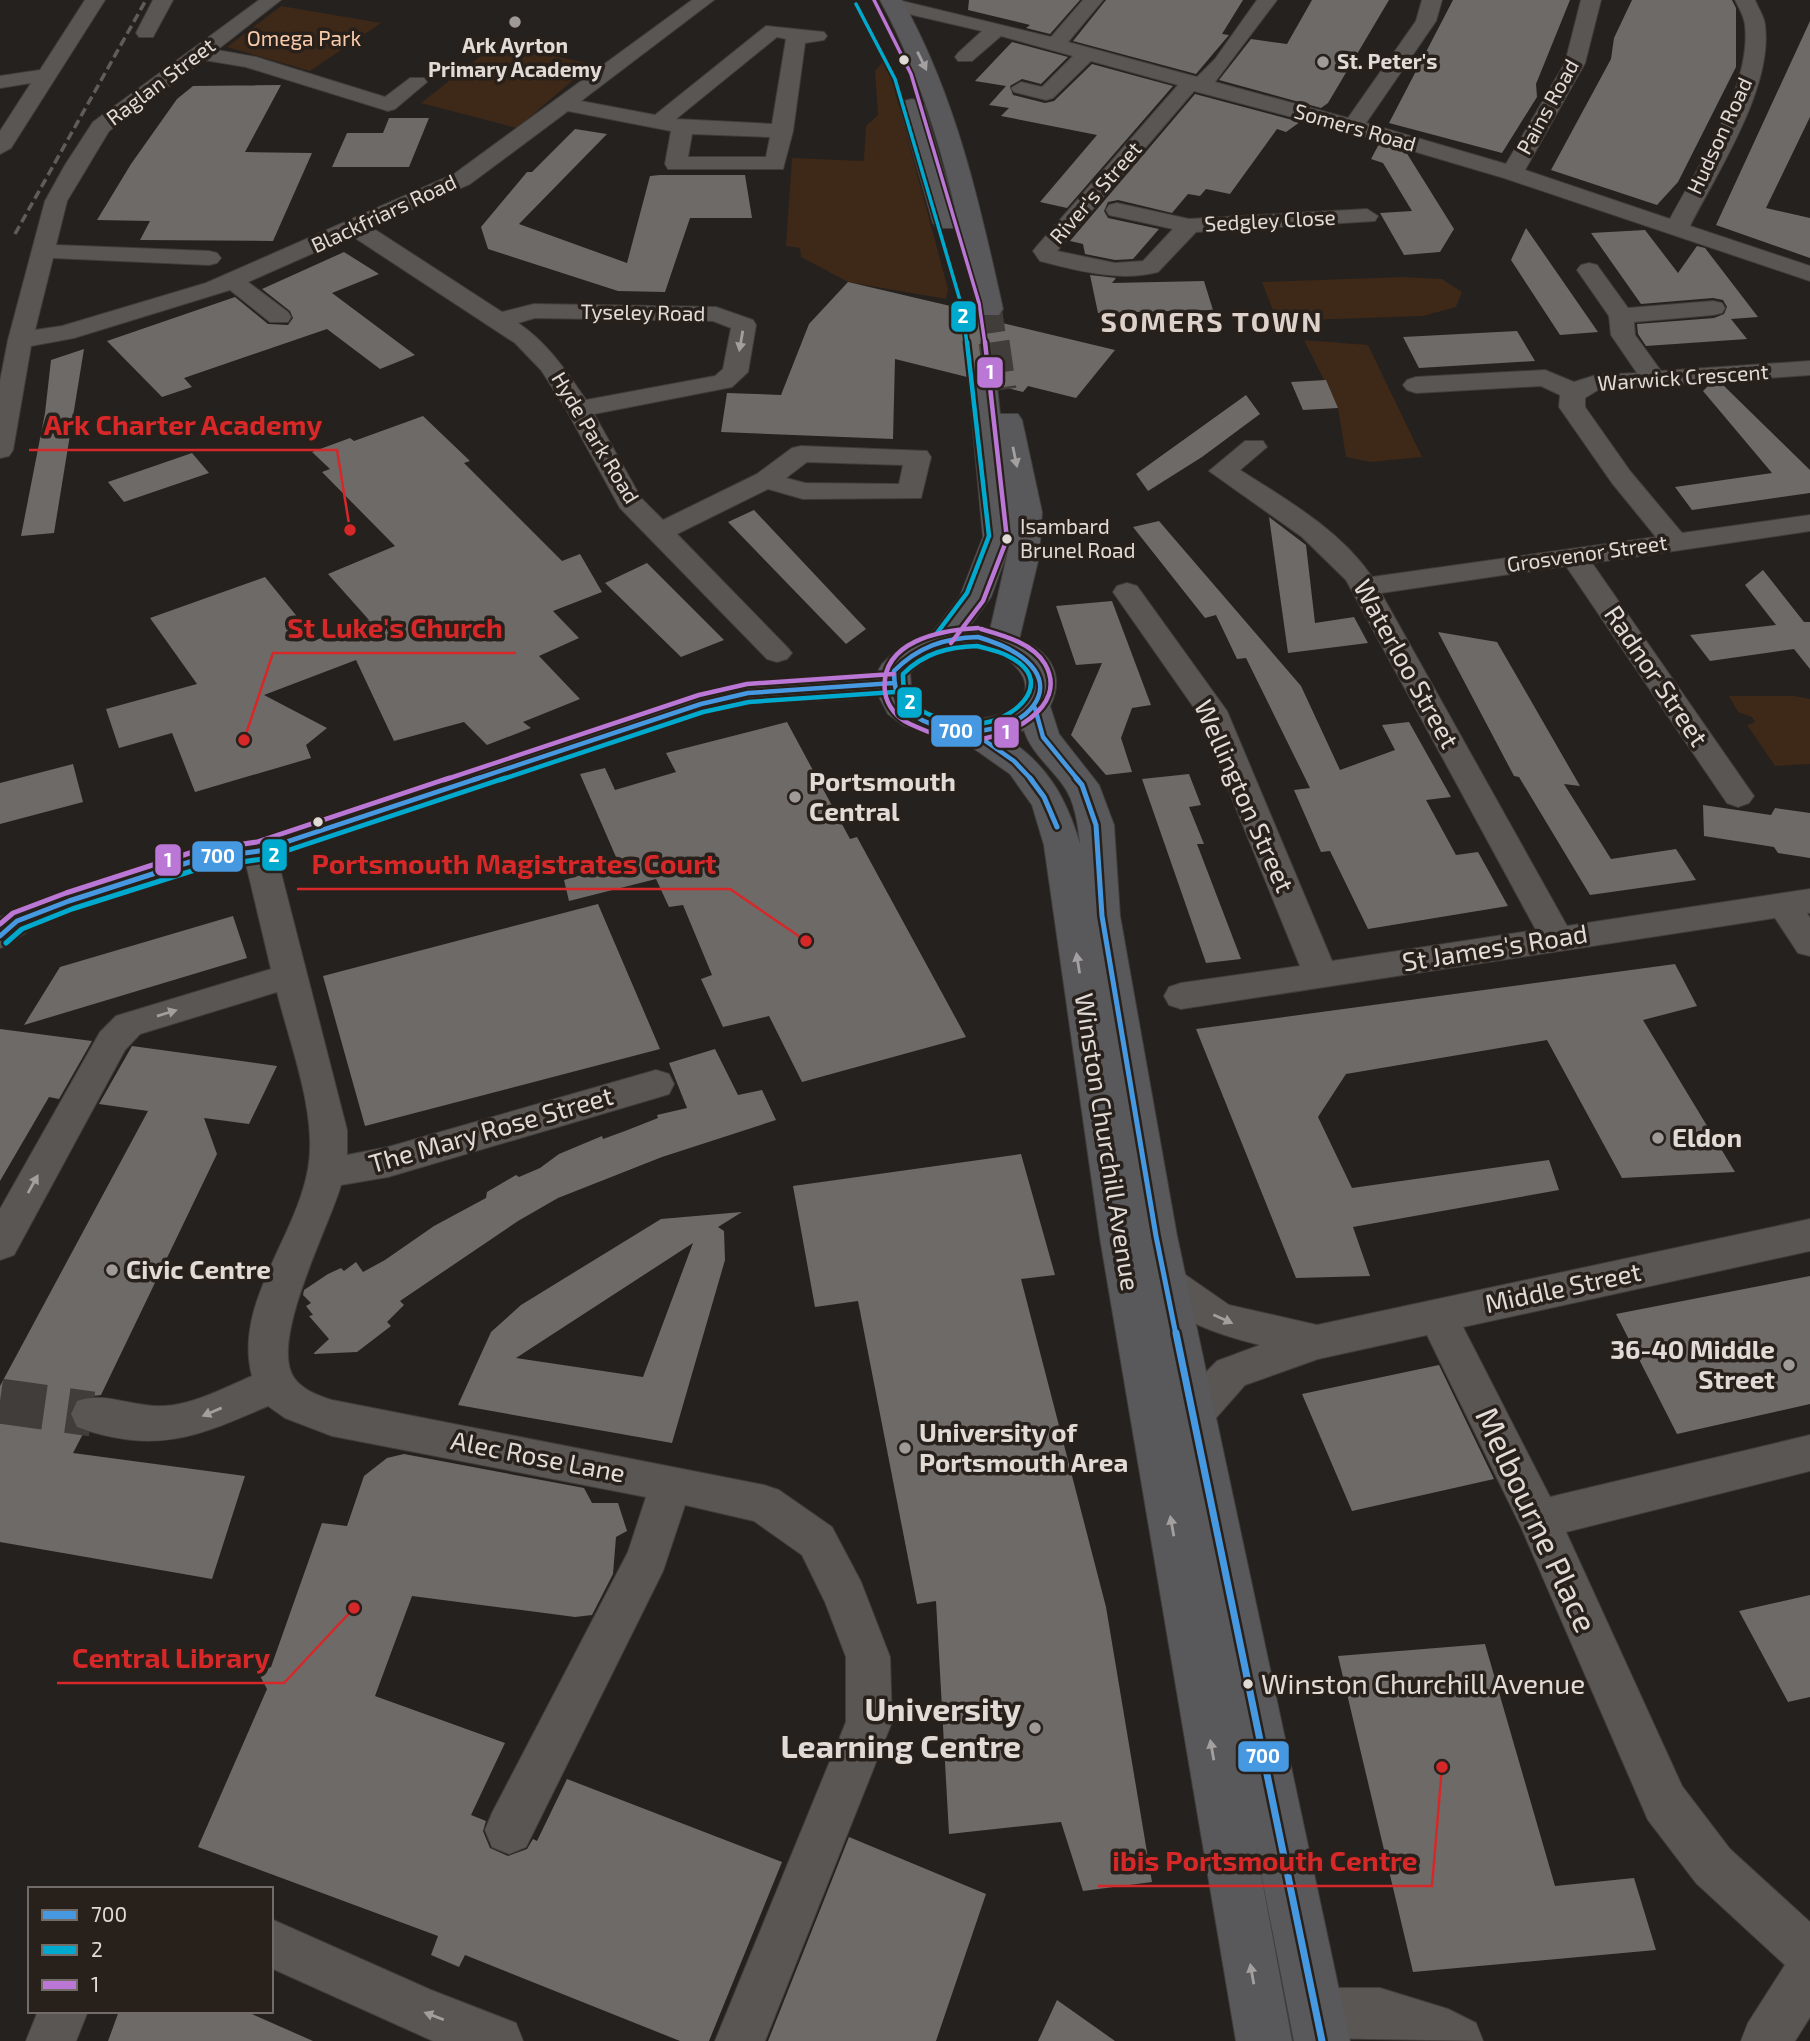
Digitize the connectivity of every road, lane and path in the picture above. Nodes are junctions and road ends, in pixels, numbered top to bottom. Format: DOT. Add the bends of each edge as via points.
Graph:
graph roads {
  1 [pos="95,0"];
  2 [pos="163,0"];
  3 [pos="271,0"];
  4 [pos="704,0"];
  5 [pos="864,0"];
  6 [pos="1093,0"];
  7 [pos="1267,0"];
  8 [pos="1432,0"];
  9 [pos="1591,0"];
  10 [pos="1745,0"];
  11 [pos="893,2"];
  12 [pos="997,29"];
  13 [pos="146,33"];
  14 [pos="796,36"];
  15 [pos="817,36"];
  16 [pos="1054,46"];
  17 [pos="200,53"];
  18 [pos="1086,55"];
  19 [pos="965,57"];
  20 [pos="46,75"];
  21 [pos="0,82"];
  22 [pos="417,82"];
  23 [pos="1195,84"];
  24 [pos="1021,88"];
  25 [pos="566,104"];
  26 [pos="660,122"];
  27 [pos="682,127"];
  28 [pos="1353,127"];
  29 [pos="782,131"];
  30 [pos="0,148"];
  31 [pos="1511,173"];
  32 [pos="1117,210"];
  33 [pos="1367,216"];
  34 [pos="1189,226"];
  35 [pos="355,228"];
  36 [pos="1676,230"];
  37 [pos="43,251"];
  38 [pos="209,258"];
  39 [pos="1150,267"];
  40 [pos="1589,270"];
  41 [pos="1810,274"];
  42 [pos="233,281"];
  43 [pos="1713,307"];
  44 [pos="1621,316"];
  45 [pos="279,317"];
  46 [pos="499,321"];
  47 [pos="20,340"];
  48 [pos="1810,368"];
  49 [pos="1654,379"];
  50 [pos="1416,385"];
  51 [pos="1576,392"];
  52 [pos="579,409"];
  53 [pos="1254,447"];
  54 [pos="0,450"];
  55 [pos="766,481"];
  56 [pos="1810,523"];
  57 [pos="659,532"];
  58 [pos="1675,541"];
  59 [pos="1573,556"];
  60 [pos="1365,587"];
  61 [pos="1127,592"];
  62 [pos="944,638"];
  63 [pos="1003,642"];
  64 [pos="777,653"];
  65 [pos="894,683"];
  66 [pos="1035,708"];
  67 [pos="974,733"];
  68 [pos="1738,796"];
  69 [pos="259,851"];
  70 [pos="1797,902"];
  71 [pos="6,923"];
  72 [pos="1557,938"];
  73 [pos="1810,943"];
  74 [pos="288,976"];
  75 [pos="1321,976"];
  76 [pos="1181,996"];
  77 [pos="656,1084"];
  78 [pos="326,1173"];
  79 [pos="1810,1235"];
  80 [pos="0,1244"];
  81 [pos="1166,1282"];
  82 [pos="1437,1315"];
  83 [pos="1317,1342"];
  84 [pos="275,1385"];
  85 [pos="92,1415"];
  86 [pos="1192,1415"];
  87 [pos="1810,1453"];
  88 [pos="671,1483"];
  89 [pos="1539,1518"];
  90 [pos="509,1830"];
  91 [pos="273,1944"];
  92 [pos="1810,1954"];
  93 [pos="1810,1972"];
  94 [pos="62,2013"];
  95 [pos="1319,2027"];
  96 [pos="51,2041"];
  97 [pos="498,2041"];
  98 [pos="740,2041"];
  99 [pos="1264,2041"];
  100 [pos="1458,2041"];
  101 [pos="1766,2041"];
  1 -- 20 [label="street"];
  2 -- 13 [label="street"];
  3 -- 17 [label="street, Raglan Street"];
  4 -- 25 [label="street, Blackfriars Road"];
  11 -- 5 [label="main road, one-way" via="929,76 956,157 980,307 903,76"];
  6 -- 16 [label="street"];
  7 -- 23 [label="street" via="1222,63"];
  8 -- 28 [label="street" via="1426,21"];
  9 -- 31 [label="street, Pains Road" via="1575,63"];
  10 -- 36 [label="street, Hudson Road" via="1755,25 1754,59 1741,100"];
  11 -- 12 [label="street, Somers Road"];
  12 -- 16 [label="street, Somers Road"];
  12 -- 19 [label="street"];
  14 -- 15 [label="street"];
  14 -- 26 [label="street" via="773,30"];
  14 -- 29 [label="street"];
  16 -- 18 [label="street, Somers Road"];
  17 -- 22 [label="street" via="249,61 388,105"];
  17 -- 37 [label="street, Raglan Street" via="101,127 56,201"];
  18 -- 23 [label="street, Somers Road"];
  18 -- 24 [label="street" via="1046,94"];
  20 -- 21 [label="street"];
  20 -- 30 [label="street"];
  23 -- 28 [label="street, Somers Road"];
  23 -- 39 [label="street, River's Street" via="1045,251 1058,259 1115,270"];
  25 -- 26 [label="street"];
  25 -- 35 [label="street, Blackfriars Road" via="462,179"];
  26 -- 27 [label="street"];
  27 -- 29 [label="street"];
  27 -- 29 [label="street" via="676,164 775,164"];
  28 -- 31 [label="street, Somers Road"];
  31 -- 36 [label="street, Somers Road"];
  32 -- 34 [label="street"];
  33 -- 34 [label="street, Sedgley Close"];
  34 -- 39 [label="street, Sedgley Close"];
  35 -- 42 [label="street, Blackfriars Road"];
  35 -- 46 [label="street, Hyde Park Road"];
  36 -- 41 [label="street, Somers Road"];
  37 -- 38 [label="street"];
  37 -- 47 [label="street, Raglan Street"];
  40 -- 44 [label="street"];
  42 -- 45 [label="street"];
  42 -- 47 [label="street, Blackfriars Road" via="65,333"];
  43 -- 44 [label="street"];
  44 -- 49 [label="street" via="1620,329"];
  46 -- 52 [label="street, Hyde Park Road" via="524,338 551,366"];
  46 -- 52 [label="street, Tyseley Road, one-way" via="547,311 716,314 744,325 735,372 723,382"];
  47 -- 54 [label="street, Raglan Street"];
  48 -- 49 [label="street, Warwick Crescent"];
  49 -- 51 [label="street, Warwick Crescent" via="1596,383"];
  50 -- 51 [label="street" via="1545,379"];
  51 -- 58 [label="street, Warwick Crescent" via="1572,407 1621,477"];
  52 -- 57 [label="street, Hyde Park Road" via="630,502"];
  53 -- 60 [label="street, Waterloo Street" via="1222,471 1307,525 1338,552"];
  55 -- 55 [label="street" via="803,491 911,492 918,457 801,454"];
  55 -- 57 [label="street"];
  56 -- 58 [label="street, Grosvenor Street"];
  57 -- 64 [label="street, Hyde Park Road"];
  58 -- 59 [label="street, Grosvenor Street"];
  59 -- 60 [label="street, Grosvenor Street"];
  59 -- 68 [label="street, Radnor Street"];
  60 -- 72 [label="street, Waterloo Street"];
  61 -- 75 [label="street, Wellington Street" via="1212,710"];
  62 -- 63 [label="main road"];
  62 -- 63 [label="main road, one-way" via="975,597 998,537 992,388 1027,512 1024,558"];
  62 -- 65 [label="main road" via="907,655 894,671"];
  63 -- 66 [label="main road" via="1024,653 1042,676 1043,691"];
  65 -- 67 [label="main road" via="895,699 908,715 934,728"];
  65 -- 69 [label="street" via="748,693 701,704"];
  66 -- 67 [label="main road" via="1023,719"];
  66 -- 81 [label="main road, Winston Churchill Avenue" via="1043,737 1082,785 1096,825 1102,916"];
  99 -- 67 [label="main road, Winston Churchill Avenue, one-way" via="1121,1238 1062,845 1042,786 1004,750"];
  69 -- 71 [label="street" via="199,859"];
  69 -- 74 [label="street"];
  70 -- 72 [label="street, St James's Road"];
  70 -- 73 [label="street"];
  72 -- 75 [label="street, St James's Road"];
  74 -- 78 [label="street" via="329,1129"];
  80 -- 74 [label="street, one-way" via="112,1041 128,1025"];
  75 -- 76 [label="street, St James's Road"];
  77 -- 78 [label="street, The Mary Rose Street" via="387,1162"];
  78 -- 84 [label="street" via="270,1326 266,1359"];
  79 -- 82 [label="street, Middle Street"];
  81 -- 83 [label="street, Middle Street, one-way" via="1219,1319"];
  81 -- 86 [label="main road, Winston Churchill Avenue"];
  82 -- 83 [label="street, Middle Street"];
  82 -- 89 [label="street, Melbourne Place"];
  83 -- 86 [label="street, Middle Street" via="1231,1373"];
  84 -- 85 [label="street, one-way" via="197,1418 162,1424"];
  84 -- 88 [label="street, Alec Rose Lane" via="300,1407 332,1418"];
  86 -- 95 [label="main road, Winston Churchill Avenue"];
  87 -- 89 [label="street"];
  88 -- 90 [label="street" via="648,1557"];
  88 -- 98 [label="street, Alec Rose Lane" via="764,1504 817,1541 868,1657 869,1722"];
  89 -- 92 [label="street, Melbourne Place" via="1648,1770 1682,1831 1719,1875"];
  97 -- 91 [label="street, one-way"];
  93 -- 101 [label="street"];
  94 -- 96 [label="street"];
  95 -- 100 [label="street" via="1380,2013"];
}
